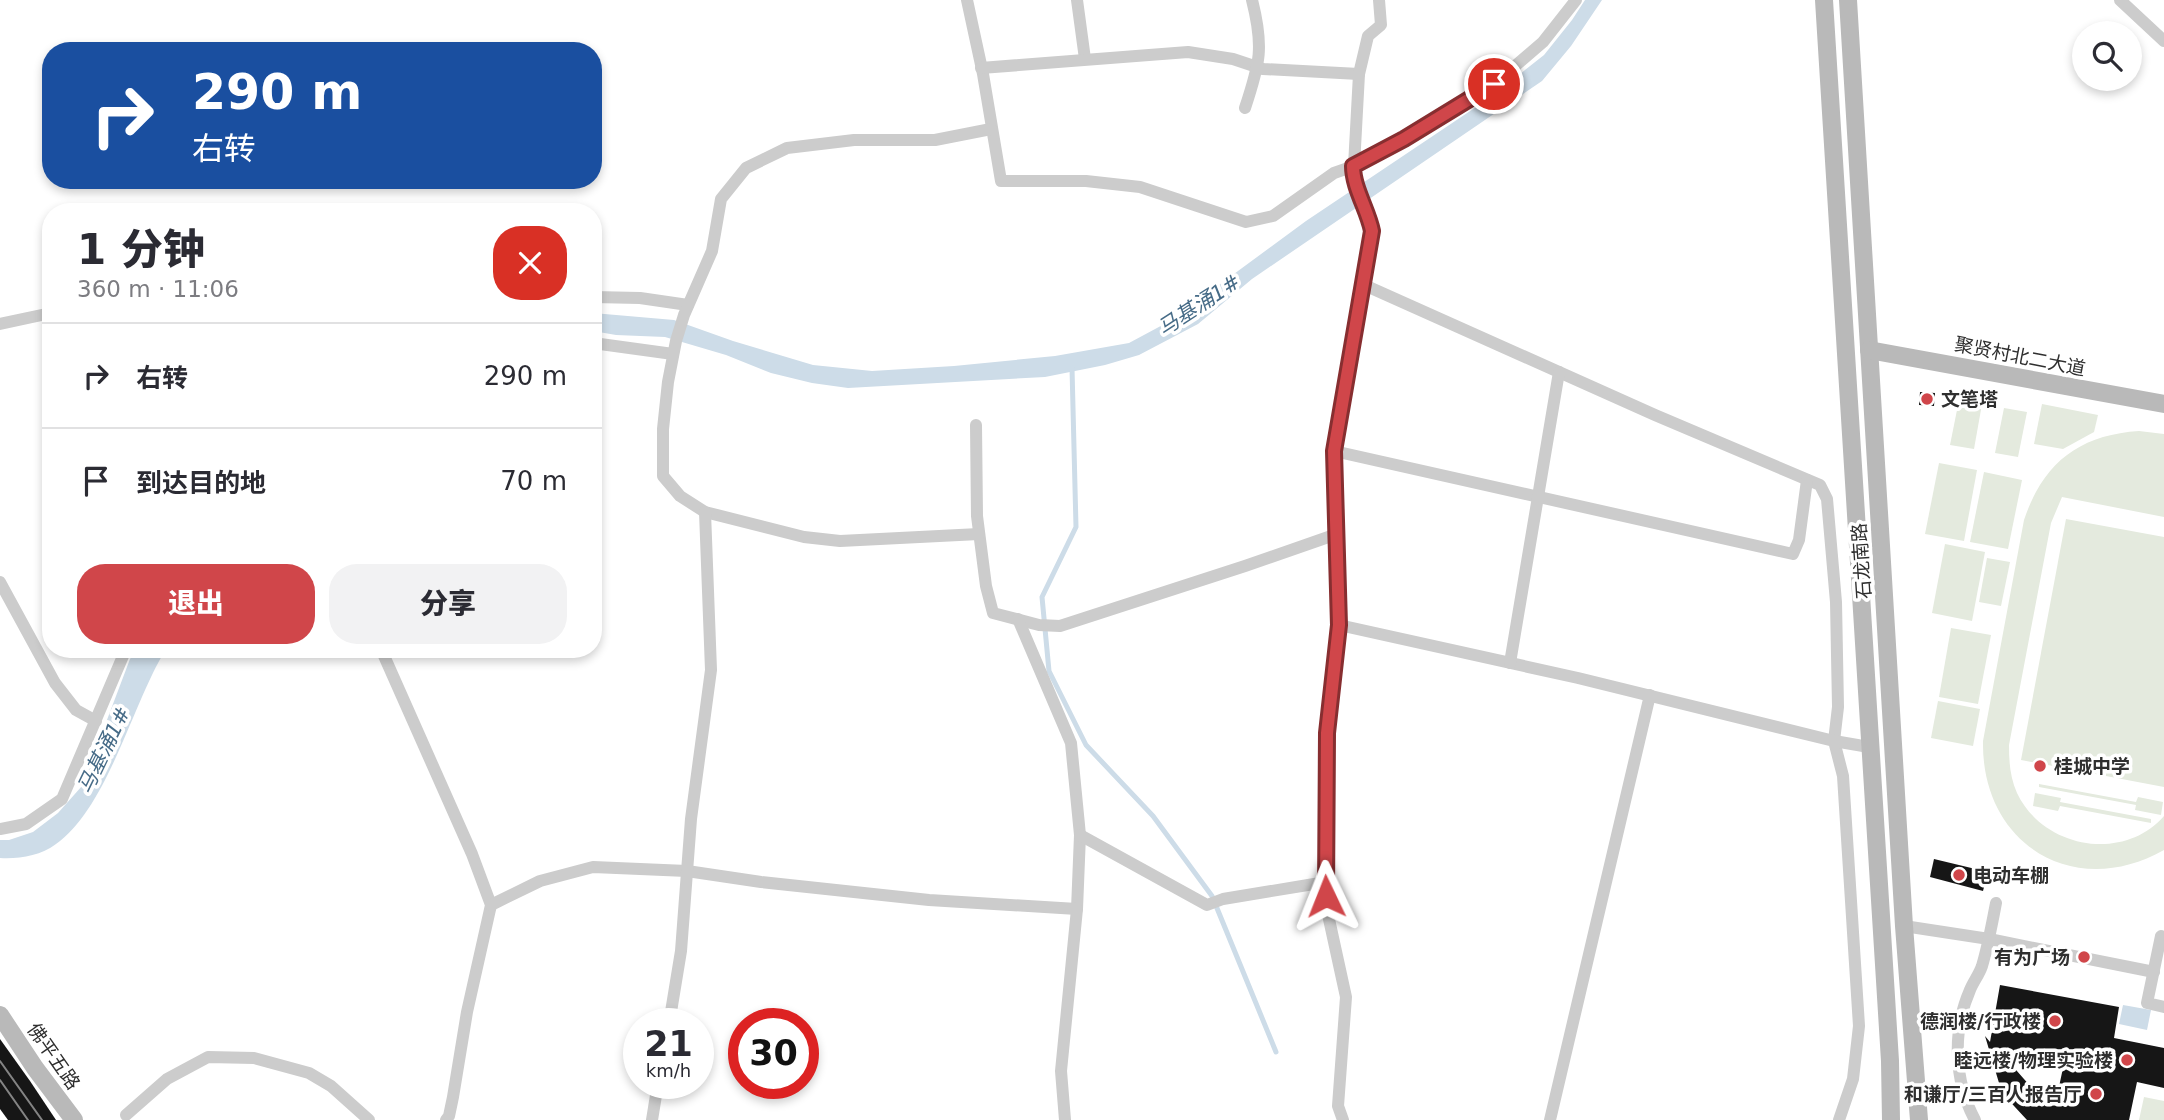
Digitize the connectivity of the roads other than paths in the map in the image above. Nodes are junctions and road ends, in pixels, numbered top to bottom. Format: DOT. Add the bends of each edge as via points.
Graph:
graph roads {
  1 [pos="967,0"];
  2 [pos="1077,0"];
  3 [pos="1252,0"];
  4 [pos="1379,0"];
  5 [pos="1576,0"];
  6 [pos="1824,0"];
  7 [pos="1848,0"];
  8 [pos="2120,0"];
  9 [pos="2164,41"];
  10 [pos="1085,59"];
  11 [pos="981,68"];
  12 [pos="1259,68"];
  13 [pos="1359,74"];
  14 [pos="1245,108"];
  15 [pos="991,129"];
  16 [pos="1353,171"];
  17 [pos="1362,284"];
  18 [pos="602,297"];
  19 [pos="686,310"];
  20 [pos="42,315"];
  21 [pos="0,324"];
  22 [pos="602,344"];
  23 [pos="1869,349"];
  24 [pos="673,354"];
  25 [pos="1559,372"];
  26 [pos="2164,404"];
  27 [pos="976,425"];
  28 [pos="1334,451"];
  29 [pos="1807,480"];
  30 [pos="1538,496"];
  31 [pos="705,512"];
  32 [pos="979,534"];
  33 [pos="1337,534"];
  34 [pos="1834,577"];
  35 [pos="1858,577"];
  36 [pos="0,582"];
  37 [pos="1018,619"];
  38 [pos="1339,625"];
  39 [pos="122,658"];
  40 [pos="385,658"];
  41 [pos="1510,663"];
  42 [pos="1650,695"];
  43 [pos="96,720"];
  44 [pos="1834,741"];
  45 [pos="1870,747"];
  46 [pos="0,829"];
  47 [pos="1080,835"];
  48 [pos="687,871"];
  49 [pos="1326,882"];
  50 [pos="1996,903"];
  51 [pos="491,905"];
  52 [pos="1077,909"];
  53 [pos="1904,926"];
  54 [pos="2164,937"];
  55 [pos="1989,939"];
  56 [pos="2154,972"];
  57 [pos="2164,1007"];
  58 [pos="672,1008"];
  59 [pos="0,1015"];
  60 [pos="1891,1098"];
  61 [pos="655,1099"];
  62 [pos="126,1115"];
  63 [pos="74,1120"];
  64 [pos="369,1120"];
  65 [pos="446,1120"];
  66 [pos="652,1120"];
  67 [pos="1065,1120"];
  68 [pos="1343,1120"];
  69 [pos="1550,1120"];
  70 [pos="1839,1120"];
  71 [pos="1879,1120"];
  72 [pos="1891,1120"];
  73 [pos="1919,1120"];
  74 [pos="1975,1120"];
  1 -- 11 [label="street"];
  2 -- 10 [label="street"];
  3 -- 12 [label="street" via="1261,40"];
  4 -- 13 [label="street" via="1381,25 1368,36"];
  5 -- 16 [label="street" via="1543,42 1494,84"];
  6 -- 35 [label="main road, 石龙南路"];
  7 -- 23 [label="main road, 石龙南路"];
  8 -- 9 [label="street"];
  10 -- 11 [label="street"];
  10 -- 12 [label="street" via="1188,52"];
  11 -- 15 [label="street"];
  12 -- 13 [label="street"];
  12 -- 14 [label="street"];
  13 -- 16 [label="street"];
  15 -- 16 [label="street" via="1001,181 1086,181 1140,187 1246,222 1273,216 1334,173"];
  15 -- 19 [label="street" via="935,139 854,140 787,148 746,168 721,199 712,251"];
  16 -- 17 [label="street" via="1372,231"];
  17 -- 25 [label="street"];
  17 -- 28 [label="street"];
  18 -- 19 [label="street" via="640,298"];
  19 -- 24 [label="street"];
  20 -- 21 [label="street"];
  22 -- 24 [label="street"];
  23 -- 26 [label="main road, 聚贤村北二大道"];
  23 -- 53 [label="main road, 石龙南路"];
  24 -- 31 [label="street" via="663,429 663,476 680,496"];
  25 -- 29 [label="street"];
  25 -- 30 [label="street"];
  27 -- 32 [label="street"];
  28 -- 30 [label="street"];
  28 -- 33 [label="street"];
  29 -- 30 [label="street" via="1793,554"];
  29 -- 34 [label="street" via="1820,485 1826,499"];
  30 -- 41 [label="street"];
  31 -- 32 [label="street" via="804,537 840,541"];
  31 -- 48 [label="street" via="711,670"];
  32 -- 37 [label="street" via="993,613"];
  33 -- 37 [label="street" via="1060,626"];
  33 -- 38 [label="street"];
  34 -- 35 [label="street"];
  34 -- 44 [label="street" via="1838,707"];
  35 -- 45 [label="main road, 石龙南路"];
  36 -- 43 [label="street" via="55,683 76,710"];
  37 -- 47 [label="street" via="1071,743"];
  38 -- 41 [label="street"];
  38 -- 49 [label="street" via="1327,733"];
  39 -- 43 [label="street"];
  40 -- 51 [label="street"];
  41 -- 42 [label="street"];
  42 -- 44 [label="street"];
  42 -- 69 [label="street"];
  43 -- 46 [label="street" via="62,799 26,824"];
  44 -- 45 [label="street"];
  44 -- 70 [label="street" via="1843,776 1858,1026 1853,1079"];
  45 -- 60 [label="main road, 石龙南路"];
  47 -- 49 [label="street" via="1207,905"];
  47 -- 52 [label="street"];
  48 -- 51 [label="street" via="593,867 540,881"];
  48 -- 52 [label="street" via="929,900"];
  48 -- 58 [label="street"];
  49 -- 68 [label="street" via="1327,910 1346,997 1338,1106"];
  50 -- 55 [label="street"];
  51 -- 65 [label="street"];
  52 -- 67 [label="street" via="1061,1071"];
  53 -- 55 [label="street"];
  53 -- 73 [label="main road, 石龙南路"];
  54 -- 56 [label="street"];
  55 -- 56 [label="street"];
  55 -- 74 [label="street" via="1981,970 1969,991 1957,1050 1961,1088"];
  56 -- 57 [label="street" via="2147,1003"];
  59 -- 63 [label="main road, 佛平五路"];
  60 -- 71 [label="main road"];
  60 -- 72 [label="main road, 石龙南路"];
  61 -- 66 [label="street"];
  62 -- 64 [label="street" via="167,1079 208,1057 254,1058 309,1073"];
}
